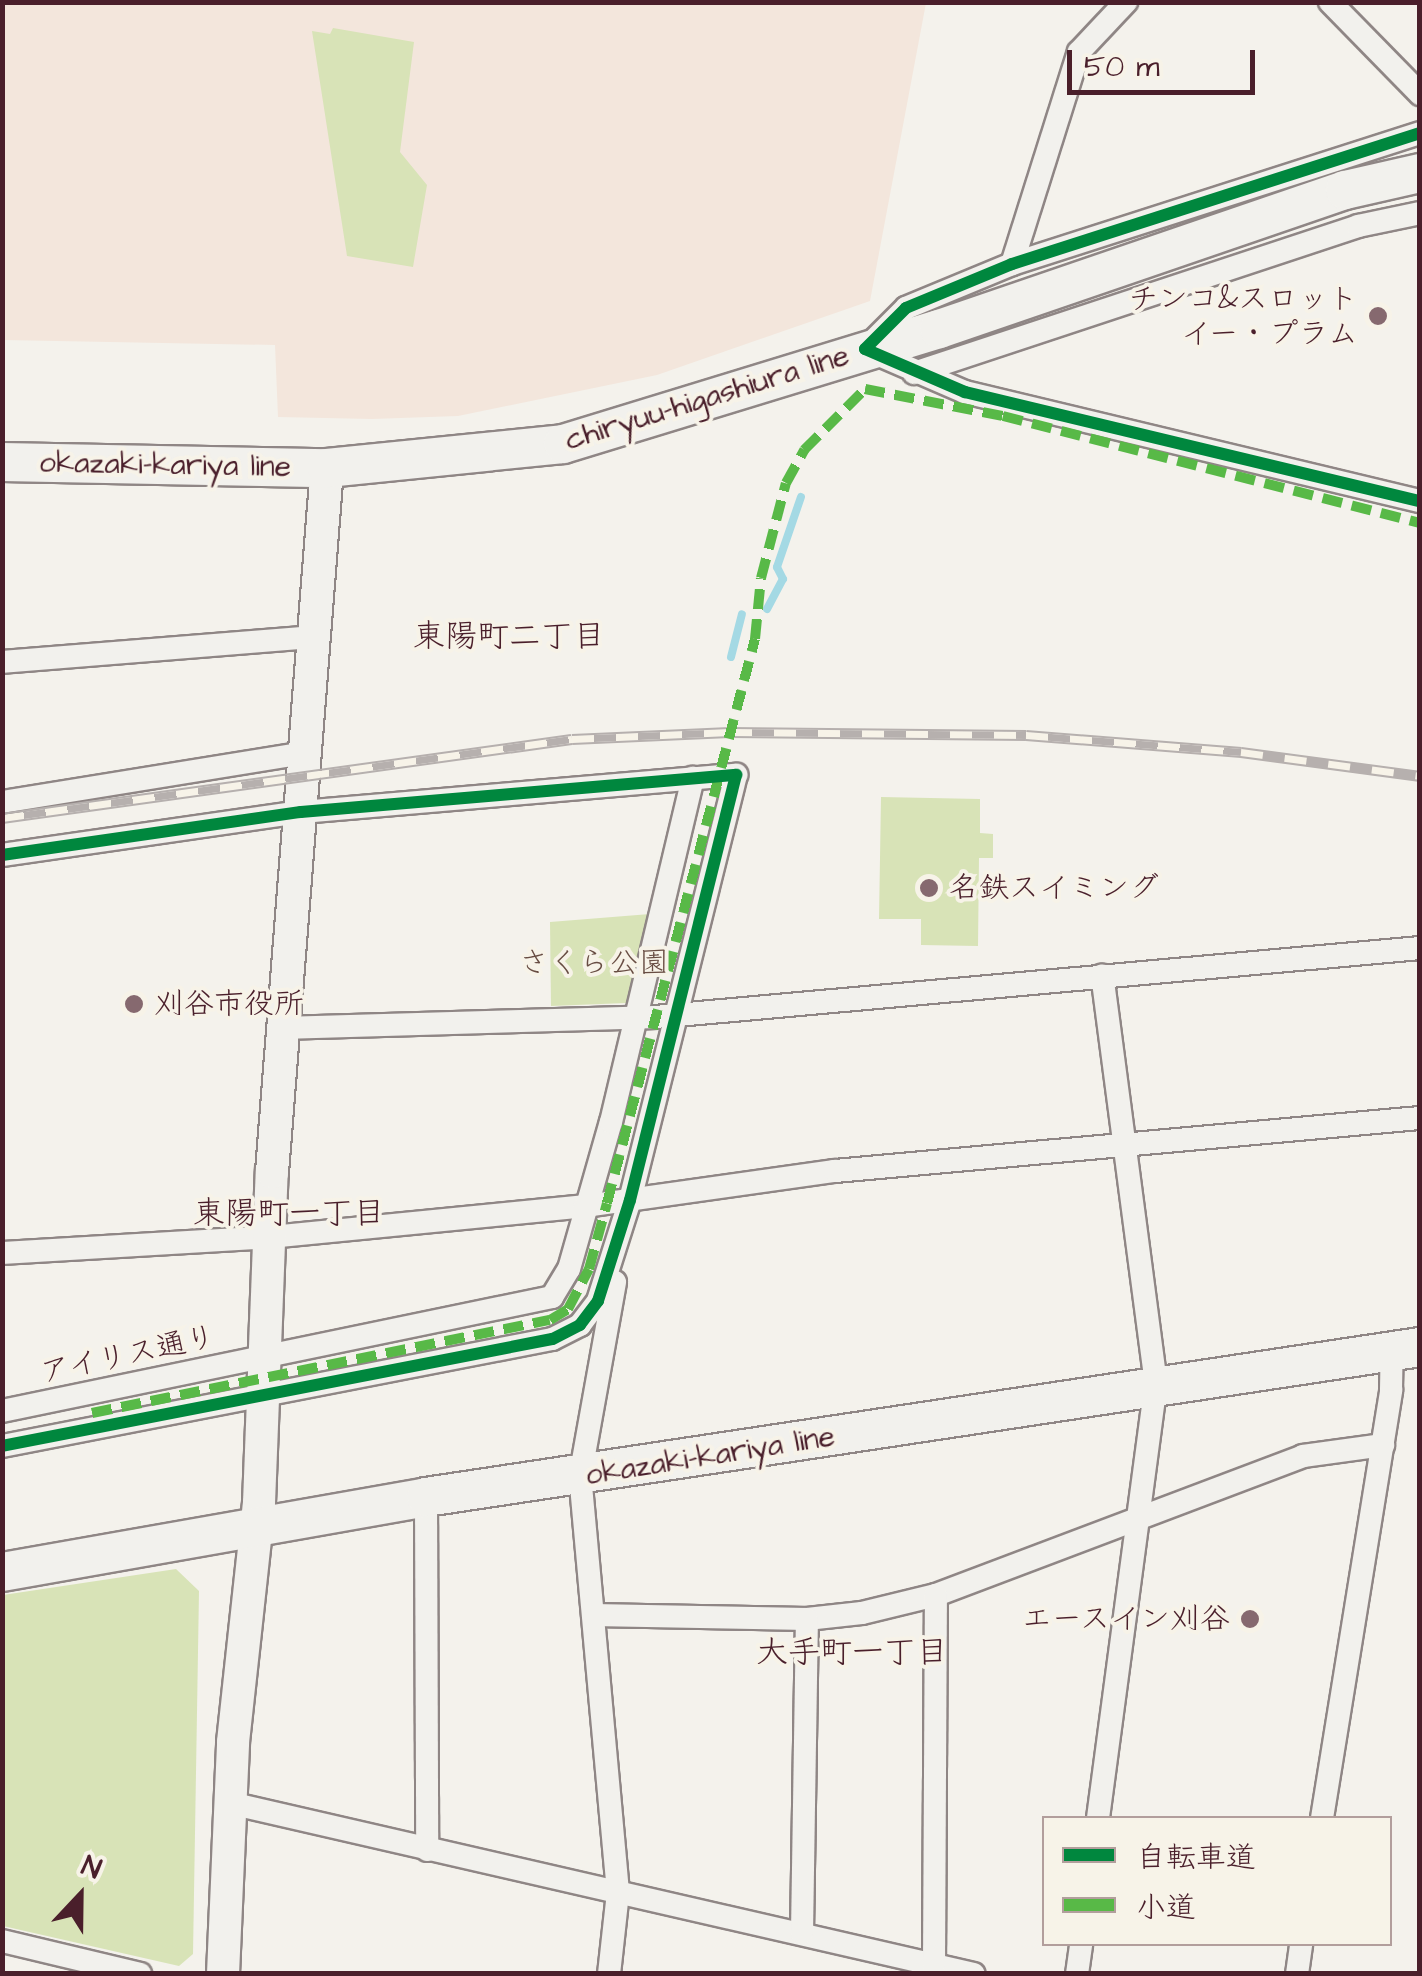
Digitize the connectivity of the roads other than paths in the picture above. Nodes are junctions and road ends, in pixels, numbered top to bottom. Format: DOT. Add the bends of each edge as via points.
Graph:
graph roads {
  1 [pos="1126,2"];
  2 [pos="1330,2"];
  3 [pos="1420,94"];
  4 [pos="1420,134"];
  5 [pos="1420,173"];
  6 [pos="1420,214"];
  7 [pos="1012,264"];
  8 [pos="865,349"];
  9 [pos="914,372"];
  10 [pos="2,462"];
  11 [pos="327,468"];
  12 [pos="1420,501"];
  13 [pos="313,637"];
  14 [pos="2,662"];
  15 [pos="306,752"];
  16 [pos="693,778"];
  17 [pos="2,802"];
  18 [pos="301,812"];
  19 [pos="2,856"];
  20 [pos="1420,948"];
  21 [pos="1102,976"];
  22 [pos="636,1015"];
  23 [pos="676,1016"];
  24 [pos="284,1028"];
  25 [pos="1420,1118"];
  26 [pos="1123,1149"];
  27 [pos="630,1200"];
  28 [pos="585,1206"];
  29 [pos="270,1237"];
  30 [pos="2,1252"];
  31 [pos="1406,1349"];
  32 [pos="265,1357"];
  33 [pos="1156,1384"];
  34 [pos="264,1394"];
  35 [pos="2,1412"];
  36 [pos="2,1446"];
  37 [pos="1383,1446"];
  38 [pos="580,1477"];
  39 [pos="426,1497"];
  40 [pos="1140,1516"];
  41 [pos="256,1526"];
  42 [pos="2,1572"];
  43 [pos="936,1595"];
  44 [pos="593,1615"];
  45 [pos="807,1619"];
  46 [pos="230,1803"];
  47 [pos="1098,1816"];
  48 [pos="1322,1816"];
  49 [pos="428,1850"];
  50 [pos="618,1892"];
  51 [pos="802,1933"];
  52 [pos="2,1941"];
  53 [pos="1081,1946"];
  54 [pos="1302,1946"];
  55 [pos="934,1965"];
  56 [pos="140,1974"];
  57 [pos="223,1974"];
  58 [pos="609,1974"];
  59 [pos="974,1974"];
  60 [pos="1077,1974"];
  61 [pos="1296,1974"];
  1 -- 7 [label="street" via="1079,52"];
  2 -- 3 [label="street"];
  4 -- 7 [label="street"];
  5 -- 8 [label="main road, chiryuu-higashiura line" via="1344,190 939,330"];
  6 -- 9 [label="street" via="1358,226"];
  7 -- 8 [label="street" via="906,308"];
  8 -- 9 [label="street"];
  8 -- 11 [label="main road, chiryuu-higashiura line" via="563,444"];
  9 -- 12 [label="street" via="965,392"];
  10 -- 11 [label="main road, okazaki-kariya line"];
  11 -- 13 [label="street"];
  13 -- 14 [label="street"];
  13 -- 15 [label="street"];
  15 -- 17 [label="street"];
  15 -- 18 [label="street"];
  16 -- 18 [label="street"];
  16 -- 22 [label="street, アイリス通り"];
  16 -- 23 [label="street" via="736,775"];
  18 -- 19 [label="street"];
  18 -- 24 [label="street"];
  20 -- 21 [label="street"];
  21 -- 23 [label="street"];
  21 -- 26 [label="street"];
  22 -- 23 [label="street"];
  22 -- 24 [label="street"];
  22 -- 28 [label="street, アイリス通り"];
  23 -- 27 [label="street"];
  24 -- 29 [label="street"];
  25 -- 26 [label="street"];
  26 -- 27 [label="street" via="835,1171"];
  26 -- 33 [label="street"];
  27 -- 28 [label="street"];
  27 -- 34 [label="street" via="598,1301 580,1325 552,1340"];
  27 -- 38 [label="street"];
  28 -- 29 [label="street"];
  28 -- 32 [label="street, アイリス通り" via="570,1269 552,1296"];
  29 -- 30 [label="street"];
  29 -- 32 [label="street"];
  31 -- 33 [label="main road, okazaki-kariya line"];
  31 -- 37 [label="street"];
  32 -- 34 [label="street"];
  32 -- 35 [label="street, アイリス通り"];
  33 -- 38 [label="main road, okazaki-kariya line"];
  33 -- 40 [label="street"];
  34 -- 36 [label="street"];
  34 -- 41 [label="street"];
  37 -- 40 [label="street" via="1303,1456"];
  37 -- 48 [label="street"];
  38 -- 39 [label="main road, okazaki-kariya line"];
  38 -- 44 [label="street"];
  39 -- 41 [label="main road, okazaki-kariya line"];
  39 -- 49 [label="street"];
  40 -- 43 [label="street"];
  40 -- 47 [label="street"];
  41 -- 42 [label="main road, okazaki-kariya line"];
  41 -- 46 [label="street"];
  43 -- 45 [label="street"];
  43 -- 55 [label="street"];
  44 -- 45 [label="street"];
  44 -- 50 [label="street"];
  45 -- 51 [label="street"];
  46 -- 49 [label="street"];
  46 -- 57 [label="street"];
  49 -- 50 [label="street"];
  50 -- 51 [label="street"];
  50 -- 58 [label="street"];
  51 -- 55 [label="street"];
  52 -- 56 [label="street"];
  53 -- 60 [label="street"];
  54 -- 61 [label="street"];
  55 -- 59 [label="street"];
}
